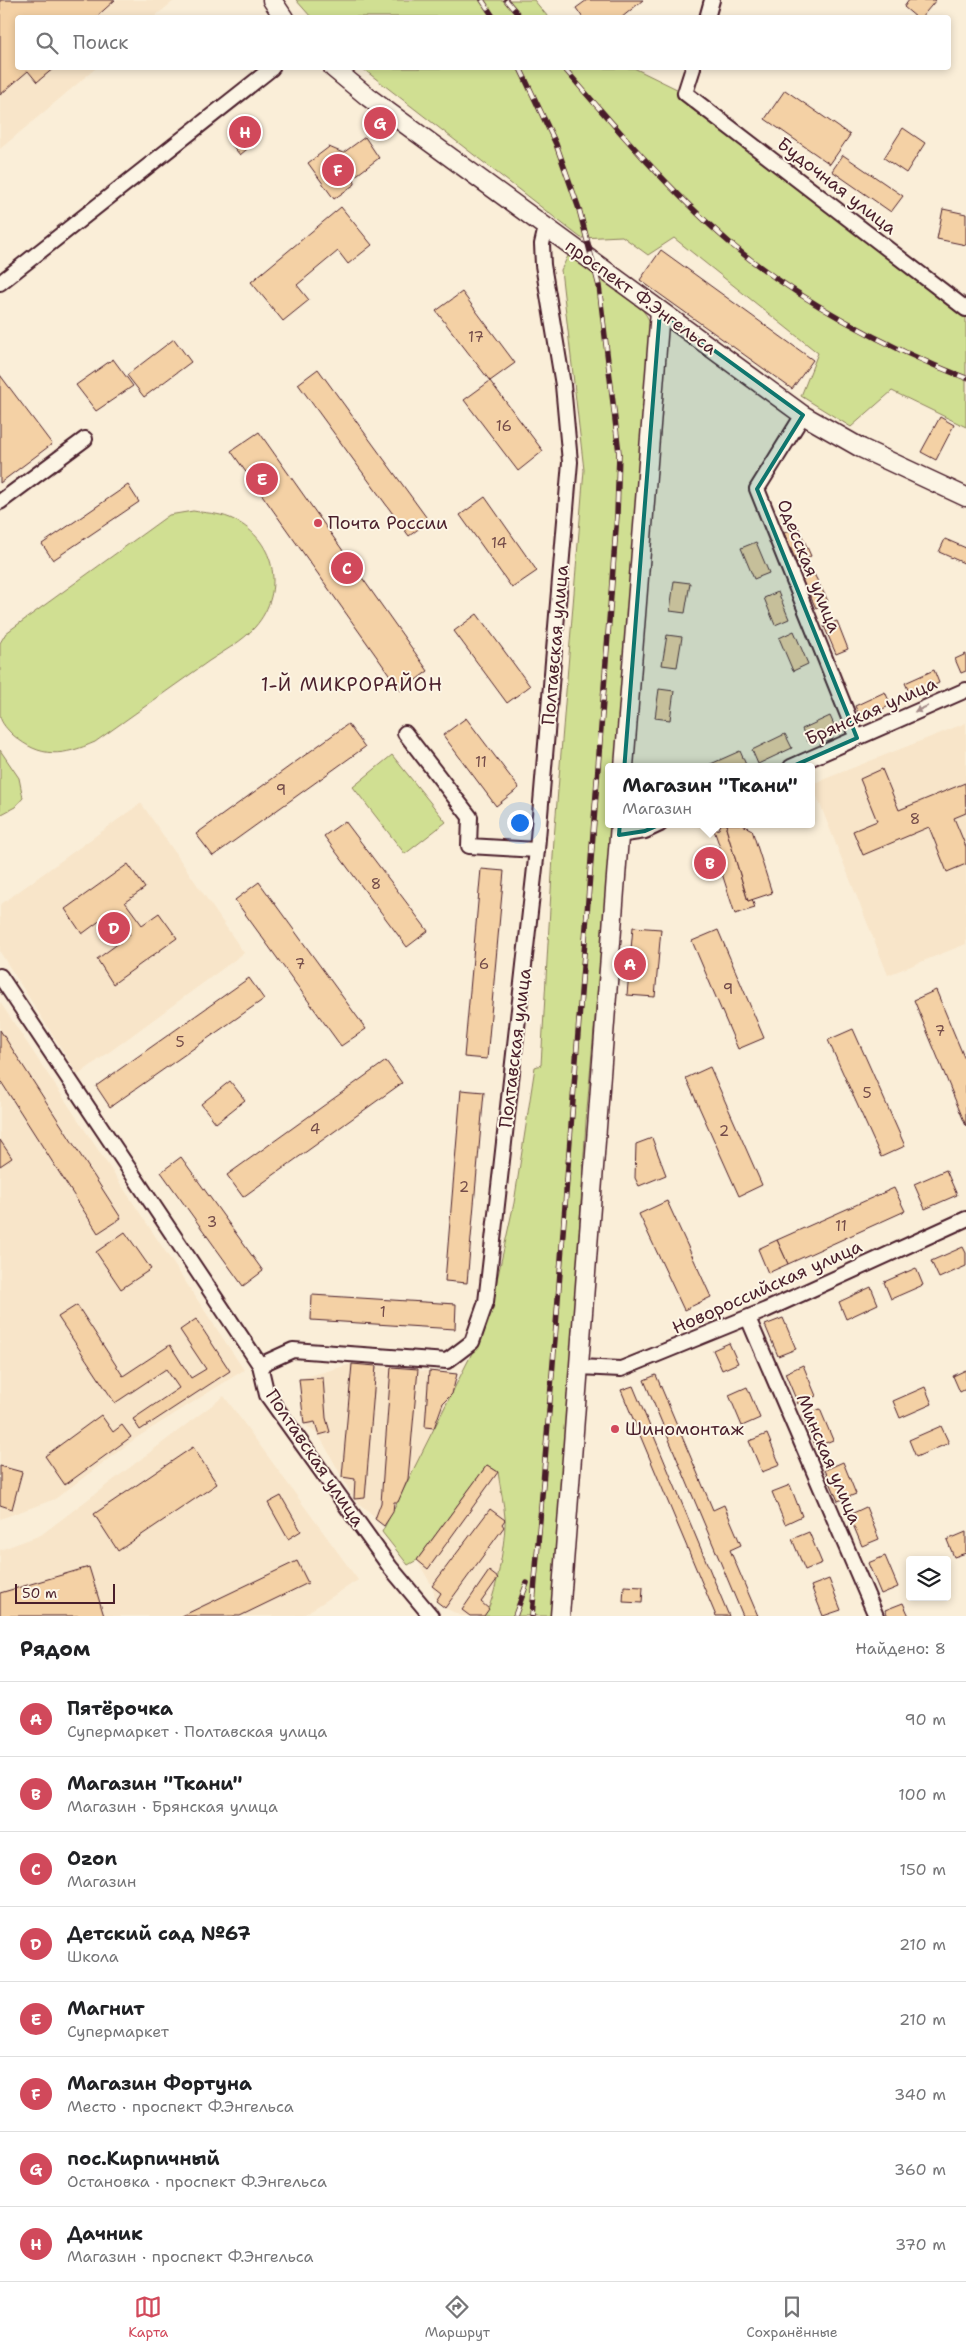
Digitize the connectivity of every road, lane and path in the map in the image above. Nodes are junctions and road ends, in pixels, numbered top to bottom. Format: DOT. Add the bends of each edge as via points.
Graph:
graph roads {
  1 [pos="272,0"];
  2 [pos="712,0"];
  3 [pos="282,15"];
  4 [pos="708,15"];
  5 [pos="269,70"];
  6 [pos="336,70"];
  7 [pos="692,70"];
  8 [pos="546,227"];
  9 [pos="0,283"];
  10 [pos="966,308"];
  11 [pos="660,311"];
  12 [pos="802,415"];
  13 [pos="85,439"];
  14 [pos="966,497"];
  15 [pos="0,502"];
  16 [pos="966,690"];
  17 [pos="406,732"];
  18 [pos="857,738"];
  19 [pos="624,763"];
  20 [pos="800,763"];
  21 [pos="651,828"];
  22 [pos="619,829"];
  23 [pos="537,850"];
  24 [pos="0,976"];
  25 [pos="966,1219"];
  26 [pos="748,1318"];
  27 [pos="260,1364"];
  28 [pos="579,1367"];
  29 [pos="431,1616"];
  30 [pos="560,1616"];
  31 [pos="876,1616"];
  1 -- 3 [label="street"];
  2 -- 4 [label="street"];
  5 -- 9 [label="street"];
  6 -- 8 [label="street, проспект Ф.Энгельса"];
  7 -- 10 [label="street, Будочная улица" via="685,93"];
  8 -- 11 [label="street, проспект Ф.Энгельса"];
  8 -- 23 [label="street, Полтавская улица" via="542,244 543,265 563,385 570,462"];
  11 -- 12 [label="street, проспект Ф.Энгельса"];
  11 -- 19 [label="street"];
  12 -- 14 [label="street, проспект Ф.Энгельса" via="861,448"];
  12 -- 18 [label="street, Одесская улица" via="757,489"];
  13 -- 15 [label="street"];
  16 -- 18 [label="street, Брянская улица, one-way"];
  17 -- 23 [label="street" via="470,818 469,846"];
  18 -- 20 [label="street, Брянская улица"];
  21 -- 22 [label="street" via="645,831"];
  22 -- 28 [label="street"];
  23 -- 27 [label="street, Полтавская улица" via="486,1302 472,1342 447,1361 294,1350"];
  24 -- 27 [label="street"];
  25 -- 26 [label="street, Новороссийская улица"];
  26 -- 28 [label="street, Новороссийская улица" via="621,1369"];
  26 -- 31 [label="street, Минская улица"];
  27 -- 29 [label="street, Полтавская улица" via="267,1395 390,1567"];
  28 -- 30 [label="street"];
}
